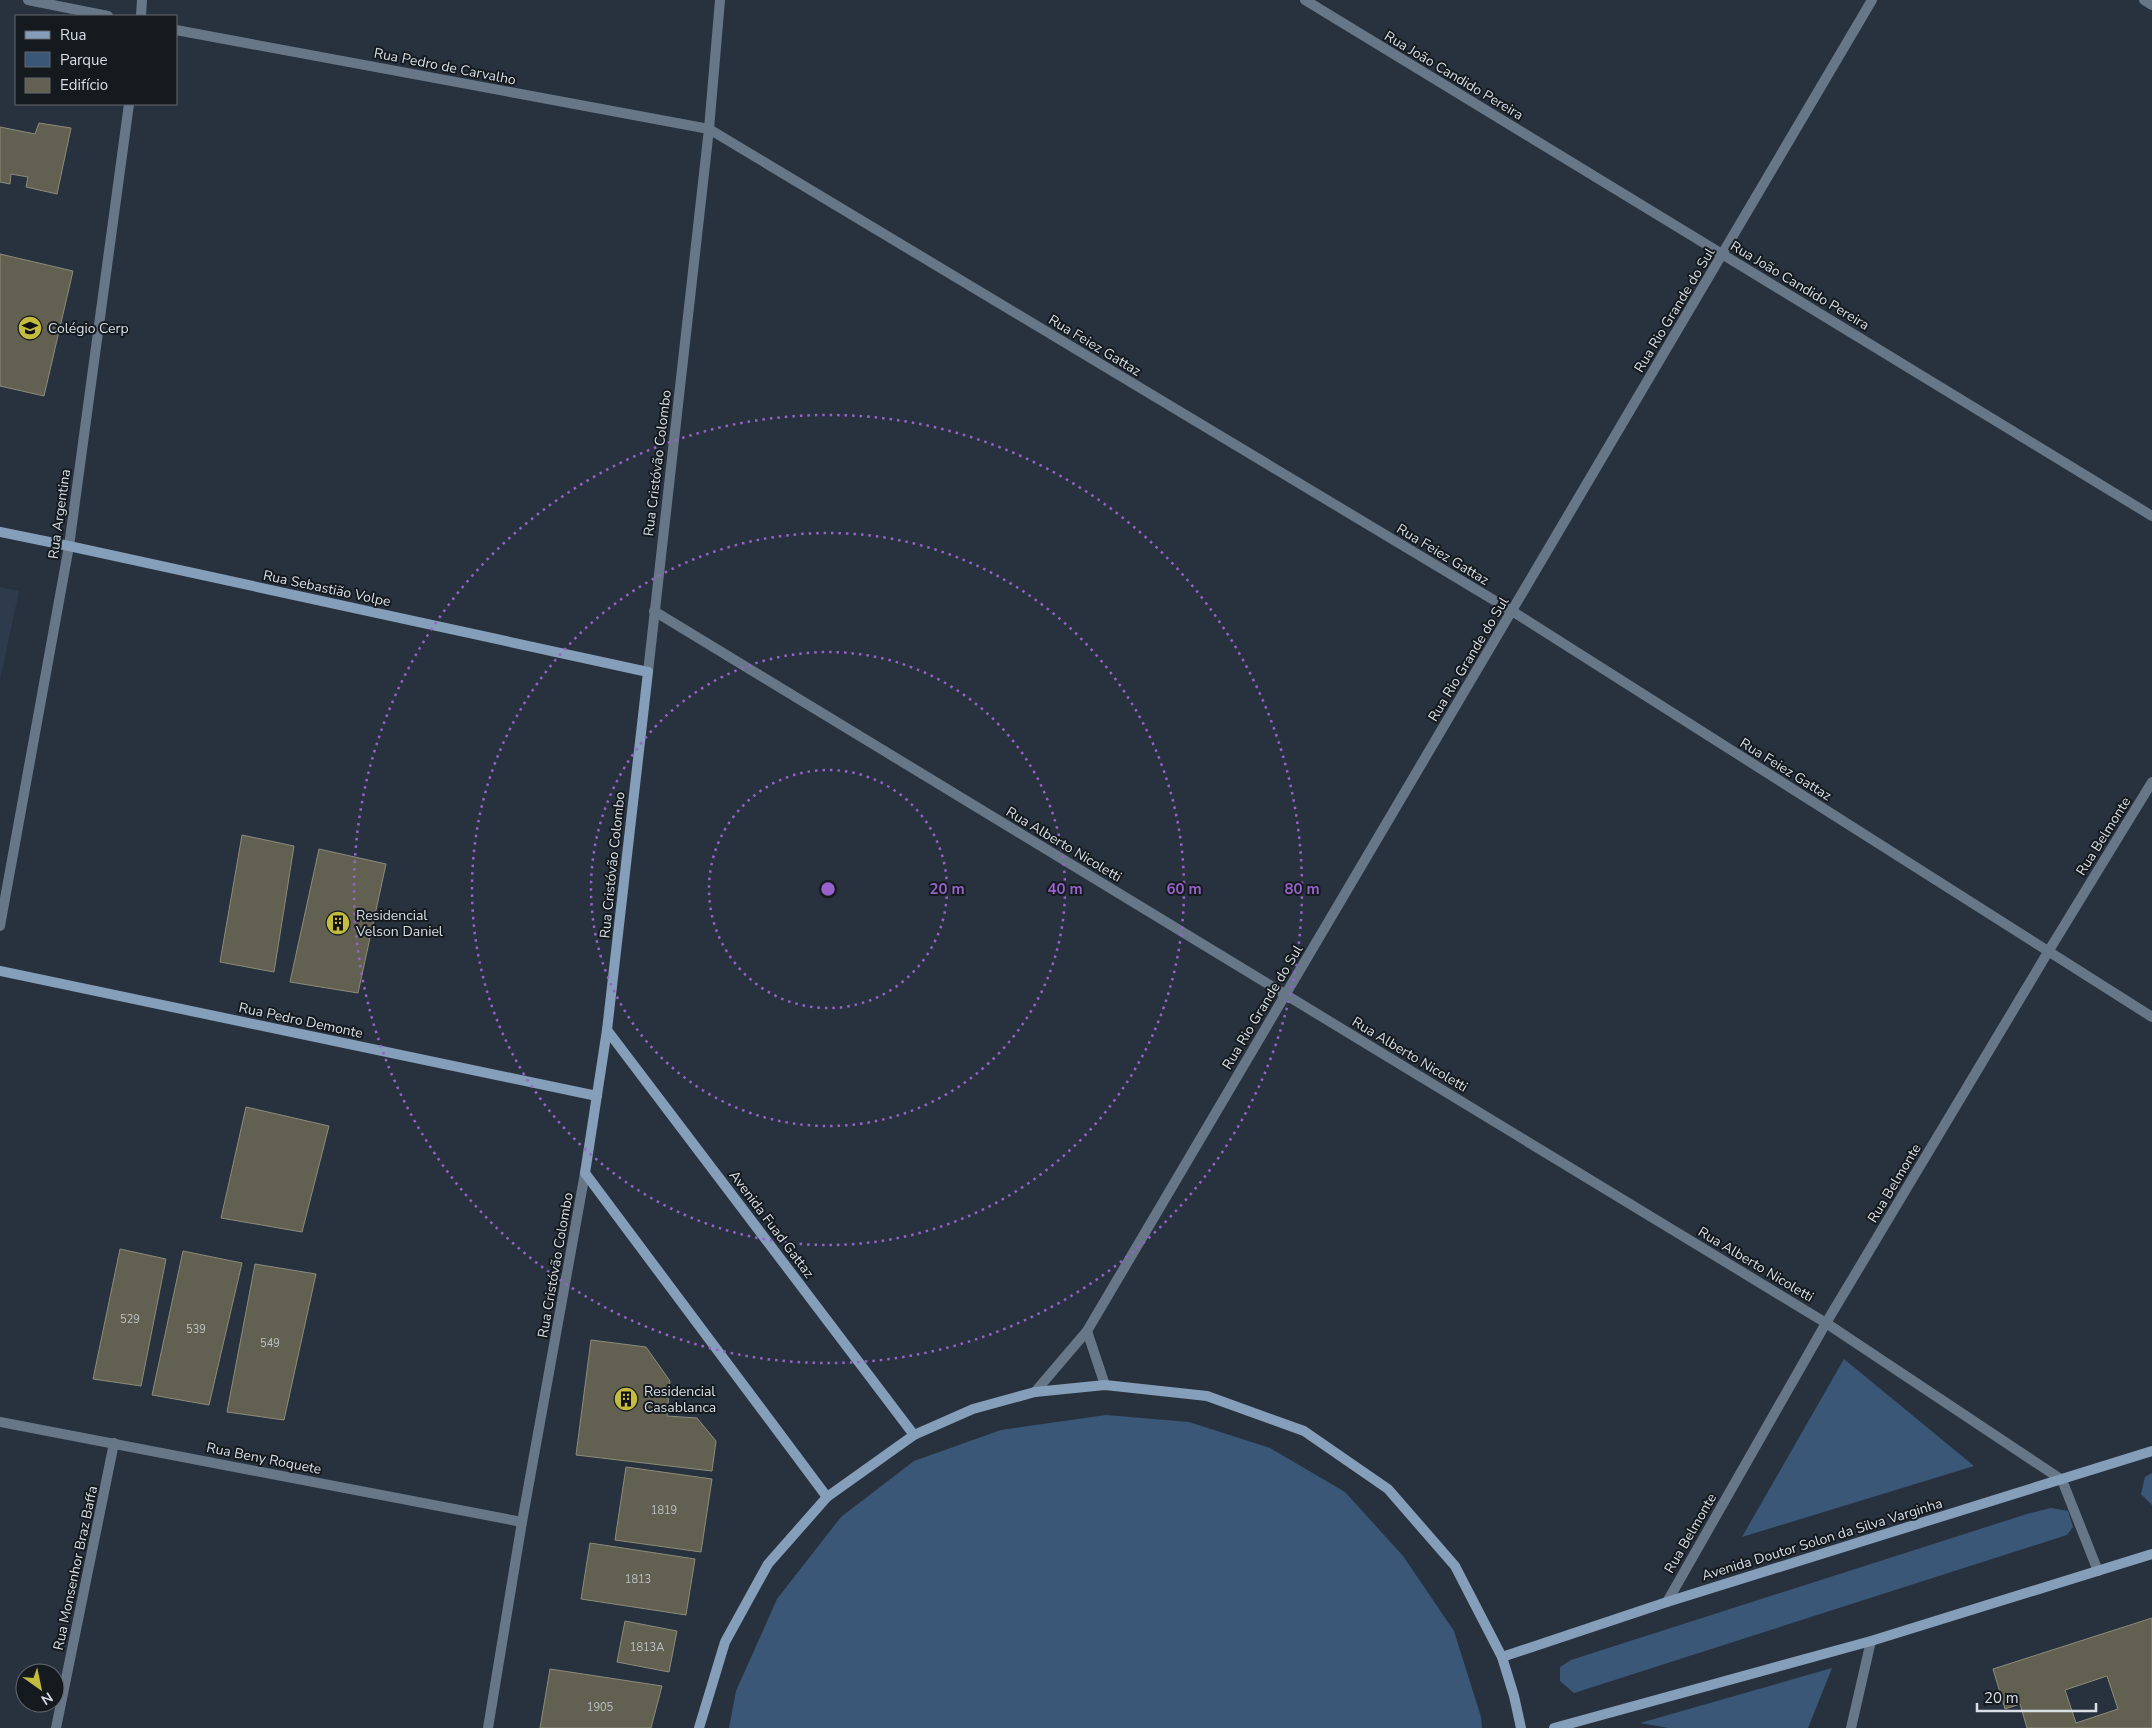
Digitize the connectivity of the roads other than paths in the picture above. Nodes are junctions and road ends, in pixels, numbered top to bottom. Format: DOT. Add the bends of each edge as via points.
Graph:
graph roads {
  1 [pos="28,0"];
  2 [pos="142,0"];
  3 [pos="720,0"];
  4 [pos="1305,0"];
  5 [pos="1872,0"];
  6 [pos="2144,0"];
  7 [pos="2152,5"];
  8 [pos="103,15"];
  9 [pos="141,15"];
  10 [pos="178,30"];
  11 [pos="129,105"];
  12 [pos="709,129"];
  13 [pos="1722,254"];
  14 [pos="2152,516"];
  15 [pos="0,532"];
  16 [pos="70,546"];
  17 [pos="654,611"];
  18 [pos="1512,611"];
  19 [pos="648,672"];
  20 [pos="2152,782"];
  21 [pos="0,926"];
  22 [pos="2048,952"];
  23 [pos="0,971"];
  24 [pos="1286,994"];
  25 [pos="2152,1017"];
  26 [pos="607,1030"];
  27 [pos="597,1096"];
  28 [pos="586,1174"];
  29 [pos="1826,1323"];
  30 [pos="1087,1331"];
  31 [pos="1105,1385"];
  32 [pos="1035,1392"];
  33 [pos="0,1422"];
  34 [pos="914,1434"];
  35 [pos="114,1443"];
  36 [pos="2152,1451"];
  37 [pos="2062,1480"];
  38 [pos="827,1497"];
  39 [pos="522,1522"];
  40 [pos="2152,1554"];
  41 [pos="2098,1571"];
  42 [pos="1667,1602"];
  43 [pos="1871,1641"];
  44 [pos="1502,1657"];
  45 [pos="56,1728"];
  46 [pos="488,1728"];
  47 [pos="699,1728"];
  48 [pos="1521,1728"];
  49 [pos="1554,1728"];
  50 [pos="1851,1728"];
  1 -- 8 [label="street"];
  2 -- 9 [label="street"];
  3 -- 12 [label="street, Rua Cristóvão Colombo"];
  4 -- 13 [label="street, Rua João Candido Pereira"];
  5 -- 13 [label="street, Rua Rio Grande do Sul"];
  6 -- 7 [label="street"];
  10 -- 12 [label="street, Rua Pedro de Carvalho"];
  11 -- 16 [label="street, Rua Argentina"];
  12 -- 17 [label="street, Rua Cristóvão Colombo"];
  12 -- 18 [label="street, Rua Feiez Gattaz"];
  13 -- 14 [label="street, Rua João Candido Pereira"];
  13 -- 18 [label="street, Rua Rio Grande do Sul"];
  15 -- 16 [label="main road, Rua Sebastião Volpe"];
  16 -- 19 [label="main road, Rua Sebastião Volpe"];
  16 -- 21 [label="street, Rua Argentina"];
  17 -- 19 [label="street, Rua Cristóvão Colombo"];
  17 -- 24 [label="street, Rua Alberto Nicoletti"];
  18 -- 22 [label="street, Rua Feiez Gattaz"];
  18 -- 24 [label="street, Rua Rio Grande do Sul"];
  19 -- 26 [label="main road, Rua Cristóvão Colombo"];
  20 -- 22 [label="street, Rua Belmonte"];
  22 -- 25 [label="street, Rua Feiez Gattaz"];
  22 -- 29 [label="street, Rua Belmonte"];
  23 -- 27 [label="main road, Rua Pedro Demonte"];
  24 -- 29 [label="street, Rua Alberto Nicoletti"];
  24 -- 30 [label="street, Rua Rio Grande do Sul"];
  26 -- 27 [label="main road, Rua Cristóvão Colombo"];
  26 -- 34 [label="main road, Avenida Fuad Gattaz"];
  27 -- 28 [label="main road, Rua Cristóvão Colombo"];
  28 -- 38 [label="main road"];
  28 -- 39 [label="street, Rua Cristóvão Colombo"];
  29 -- 37 [label="street, Rua Alberto Nicoletti"];
  29 -- 42 [label="street, Rua Belmonte"];
  30 -- 31 [label="street"];
  30 -- 32 [label="street, Rua Rio Grande do Sul"];
  31 -- 32 [label="main road"];
  31 -- 44 [label="main road" via="1207,1396 1304,1431 1388,1489 1455,1566"];
  32 -- 34 [label="main road" via="973,1409"];
  33 -- 35 [label="street, Rua Beny Roquete"];
  34 -- 38 [label="main road"];
  35 -- 39 [label="street, Rua Beny Roquete"];
  35 -- 45 [label="street, Rua Monsenhor Braz Baffa"];
  36 -- 37 [label="main road, Avenida Doutor Solon da Silva Varginha"];
  37 -- 41 [label="street"];
  37 -- 42 [label="main road, Avenida Doutor Solon da Silva Varginha"];
  38 -- 47 [label="main road" via="768,1564 725,1642"];
  39 -- 46 [label="street, Rua Cristóvão Colombo"];
  40 -- 41 [label="main road"];
  41 -- 43 [label="main road"];
  42 -- 44 [label="main road, Avenida Doutor Solon da Silva Varginha"];
  43 -- 49 [label="main road"];
  43 -- 50 [label="street"];
  44 -- 48 [label="main road"];
}
